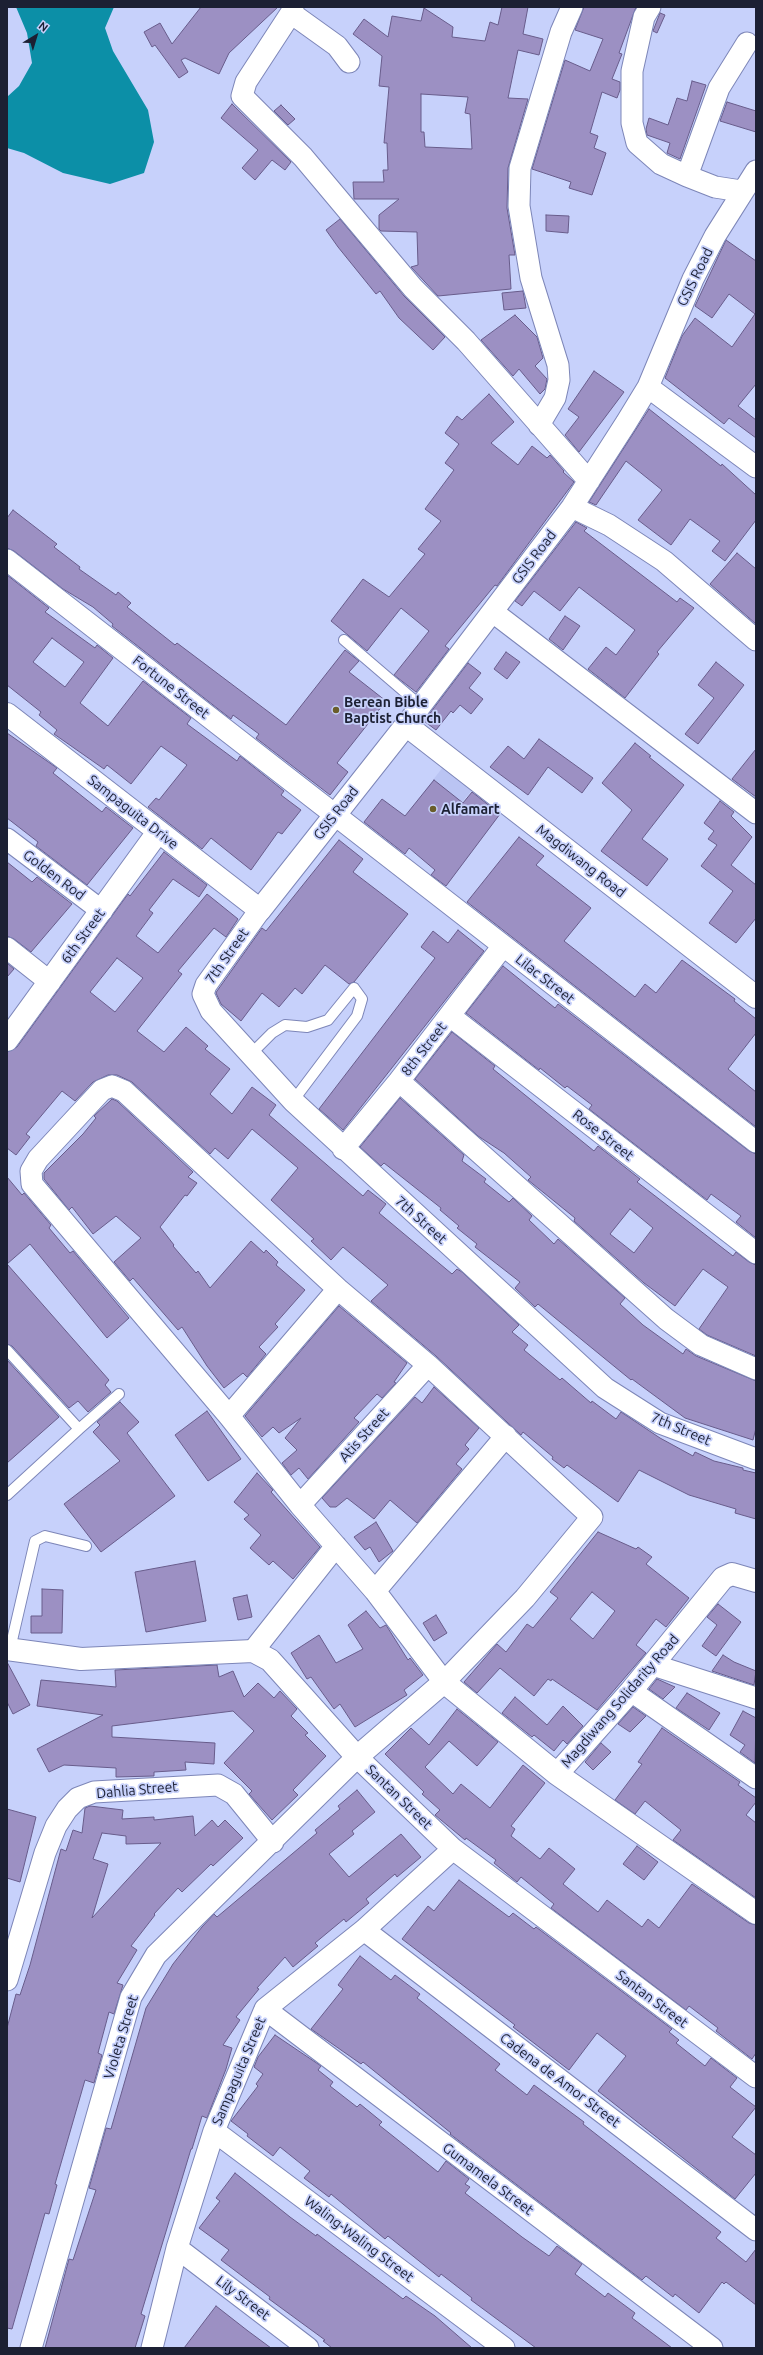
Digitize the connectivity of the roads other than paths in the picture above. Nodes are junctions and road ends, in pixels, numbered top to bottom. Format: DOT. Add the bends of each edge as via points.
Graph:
graph roads {
  1 [pos="572,7"];
  2 [pos="650,7"];
  3 [pos="292,10"];
  4 [pos="747,43"];
  5 [pos="349,62"];
  6 [pos="687,176"];
  7 [pos="752,180"];
  8 [pos="648,387"];
  9 [pos="539,425"];
  10 [pos="756,467"];
  11 [pos="589,480"];
  12 [pos="572,507"];
  13 [pos="7,560"];
  14 [pos="493,612"];
  15 [pos="344,640"];
  16 [pos="756,640"];
  17 [pos="421,706"];
  18 [pos="7,714"];
  19 [pos="406,725"];
  20 [pos="756,813"];
  21 [pos="336,814"];
  22 [pos="158,832"];
  23 [pos="7,839"];
  24 [pos="260,910"];
  25 [pos="102,911"];
  26 [pos="503,946"];
  27 [pos="7,948"];
  28 [pos="50,982"];
  29 [pos="756,997"];
  30 [pos="450,1016"];
  31 [pos="7,1040"];
  32 [pos="250,1055"];
  33 [pos="398,1081"];
  34 [pos="293,1101"];
  35 [pos="756,1142"];
  36 [pos="343,1149"];
  37 [pos="756,1253"];
  38 [pos="338,1289"];
  39 [pos="7,1350"];
  40 [pos="428,1365"];
  41 [pos="756,1369"];
  42 [pos="119,1394"];
  43 [pos="229,1416"];
  44 [pos="79,1429"];
  45 [pos="506,1436"];
  46 [pos="756,1459"];
  47 [pos="7,1495"];
  48 [pos="300,1505"];
  49 [pos="86,1546"];
  50 [pos="336,1546"];
  51 [pos="756,1581"];
  52 [pos="375,1591"];
  53 [pos="8,1649"];
  54 [pos="253,1651"];
  55 [pos="653,1665"];
  56 [pos="444,1682"];
  57 [pos="631,1691"];
  58 [pos="756,1698"];
  59 [pos="357,1757"];
  60 [pos="557,1774"];
  61 [pos="756,1778"];
  62 [pos="273,1842"];
  63 [pos="453,1849"];
  64 [pos="756,1913"];
  65 [pos="364,1930"];
  66 [pos="7,1980"];
  67 [pos="265,2010"];
  68 [pos="756,2078"];
  69 [pos="214,2131"];
  70 [pos="756,2230"];
  71 [pos="178,2248"];
  72 [pos="31,2348"];
  73 [pos="152,2348"];
  74 [pos="308,2348"];
  75 [pos="504,2348"];
  76 [pos="712,2348"];
  1 -- 9 [label="street" via="556,47 520,168 519,206 531,278 558,365 559,380 555,398"];
  2 -- 6 [label="street" via="644,17 632,71 632,123 637,143 661,164"];
  3 -- 5 [label="street" via="337,46"];
  3 -- 9 [label="street" via="246,82 242,96 303,157 413,288 466,340"];
  4 -- 6 [label="street" via="719,88"];
  6 -- 7 [label="street" via="715,187"];
  7 -- 8 [label="street, GSIS Road" via="693,279"];
  8 -- 10 [label="street"];
  8 -- 11 [label="street, GSIS Road"];
  9 -- 11 [label="street"];
  11 -- 12 [label="street, GSIS Road"];
  12 -- 14 [label="street, GSIS Road"];
  12 -- 16 [label="street" via="609,525 664,561"];
  13 -- 21 [label="street, Fortune Street"];
  14 -- 17 [label="street, GSIS Road"];
  14 -- 20 [label="street"];
  15 -- 17 [label="lane"];
  17 -- 19 [label="street, GSIS Road"];
  18 -- 22 [label="street, Sampaguita Drive"];
  19 -- 21 [label="street, GSIS Road"];
  19 -- 29 [label="street, Magdiwang Road"];
  21 -- 24 [label="street, GSIS Road"];
  21 -- 26 [label="street, Lilac Street"];
  22 -- 24 [label="street, Sampaguita Drive"];
  22 -- 25 [label="street, 6th Street"];
  23 -- 25 [label="street, Golden Rod"];
  24 -- 32 [label="street, 7th Street" via="211,975 203,994 211,1011"];
  25 -- 28 [label="street, 6th Street"];
  26 -- 30 [label="street, 8th Street"];
  26 -- 35 [label="street, Lilac Street"];
  27 -- 28 [label="street"];
  28 -- 31 [label="street, 6th Street"];
  30 -- 33 [label="street, 8th Street"];
  30 -- 37 [label="street, Rose Street"];
  32 -- 34 [label="street, 7th Street"];
  32 -- 34 [label="lane" via="272,1033 285,1025 307,1027 328,1020 354,988 362,999 357,1016"];
  33 -- 36 [label="street, 8th Street"];
  33 -- 41 [label="street" via="666,1319 701,1345"];
  34 -- 36 [label="street, 7th Street"];
  36 -- 46 [label="street, 7th Street" via="606,1388 660,1423"];
  38 -- 40 [label="street"];
  38 -- 43 [label="street"];
  38 -- 43 [label="street" via="124,1091 112,1086 102,1090 38,1160 31,1171 32,1184"];
  39 -- 44 [label="lane"];
  40 -- 45 [label="street"];
  40 -- 48 [label="street, Atis Street"];
  42 -- 44 [label="lane"];
  43 -- 48 [label="street"];
  44 -- 47 [label="lane"];
  45 -- 52 [label="street"];
  45 -- 56 [label="street" via="592,1517 525,1598"];
  48 -- 50 [label="street"];
  49 -- 53 [label="lane" via="45,1536 36,1540"];
  50 -- 52 [label="street"];
  50 -- 54 [label="street"];
  51 -- 55 [label="street, Magdiwang Solidarity Road" via="732,1574 723,1578"];
  52 -- 56 [label="street"];
  53 -- 54 [label="street" via="81,1660"];
  54 -- 59 [label="street, Santan Street" via="270,1660"];
  55 -- 57 [label="street, Magdiwang Solidarity Road"];
  55 -- 58 [label="street"];
  56 -- 59 [label="street"];
  56 -- 60 [label="street"];
  57 -- 60 [label="street, Magdiwang Solidarity Road"];
  57 -- 61 [label="street"];
  59 -- 62 [label="street, Violeta Street"];
  59 -- 63 [label="street, Santan Street"];
  60 -- 64 [label="street, Magdiwang Solidarity Road"];
  62 -- 66 [label="street, Dahlia Street" via="234,1794 218,1785 94,1792 78,1798 56,1826 45,1852"];
  62 -- 72 [label="street, Violeta Street" via="156,1955 131,1997"];
  63 -- 65 [label="street, Sampaguita Street"];
  63 -- 68 [label="street, Santan Street"];
  65 -- 67 [label="street, Sampaguita Street"];
  65 -- 70 [label="street, Cadena de Amor Street"];
  67 -- 69 [label="street, Sampaguita Street"];
  67 -- 76 [label="street, Gumamela Street"];
  69 -- 71 [label="street, Sampaguita Street"];
  69 -- 75 [label="street, Waling-Waling Street"];
  71 -- 73 [label="street, Sampaguita Street"];
  71 -- 74 [label="street, Lily Street"];
}
